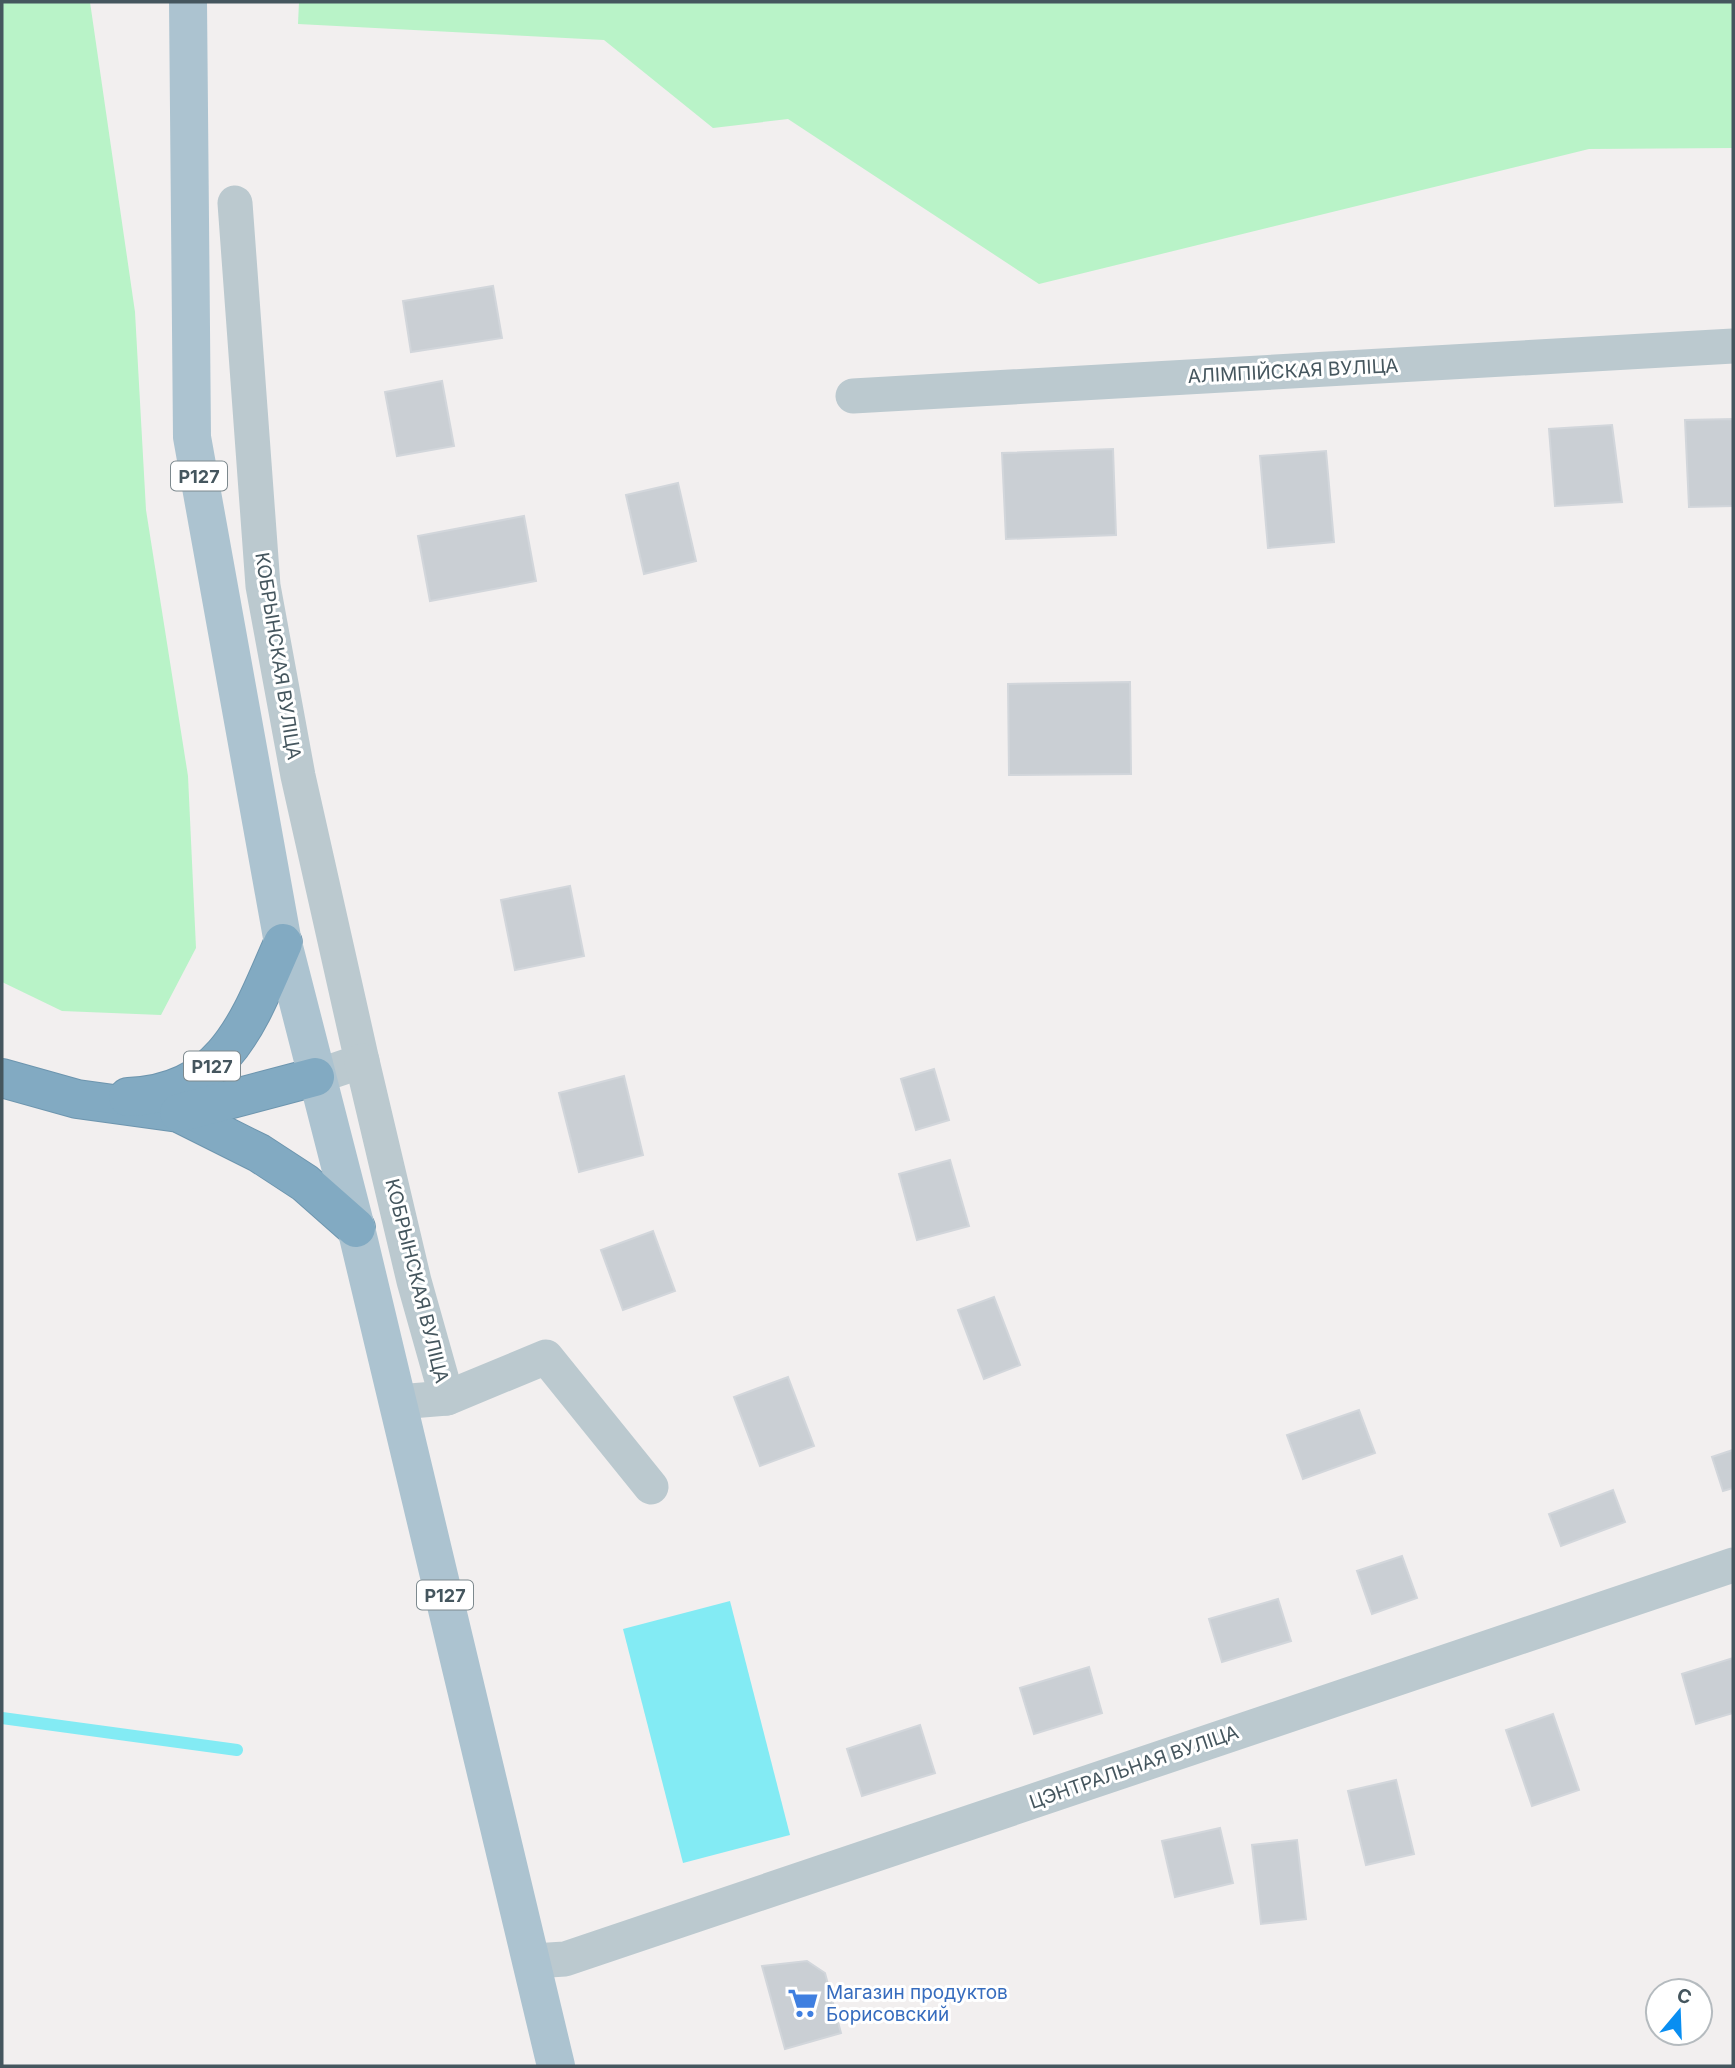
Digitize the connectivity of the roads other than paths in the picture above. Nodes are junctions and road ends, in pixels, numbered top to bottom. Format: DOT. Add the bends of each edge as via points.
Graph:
graph roads {
  1 [pos="188,2"];
  2 [pos="235,203"];
  3 [pos="1733,346"];
  4 [pos="853,396"];
  5 [pos="283,943"];
  6 [pos="362,1061"];
  7 [pos="315,1077"];
  8 [pos="2,1078"];
  9 [pos="77,1099"];
  10 [pos="179,1114"];
  11 [pos="356,1228"];
  12 [pos="447,1398"];
  13 [pos="398,1402"];
  14 [pos="651,1487"];
  15 [pos="1733,1565"];
  16 [pos="533,1961"];
  17 [pos="556,2066"];
  1 -- 5 [label="main road, Р127" via="192,437"];
  2 -- 6 [label="street, КОБРЫНСКАЯ ВУЛІЦА" via="263,586 298,776"];
  3 -- 4 [label="street, АЛІМПІЙСКАЯ ВУЛІЦА"];
  5 -- 7 [label="main road, Р127"];
  5 -- 9 [label="highway, Р127" via="244,1030 205,1074 157,1096"];
  6 -- 7 [label="street"];
  6 -- 12 [label="street, КОБРЫНСКАЯ ВУЛІЦА"];
  7 -- 10 [label="highway"];
  7 -- 11 [label="main road, Р127"];
  8 -- 9 [label="highway, Р127"];
  9 -- 10 [label="highway, Р127"];
  10 -- 11 [label="highway, Р127" via="259,1153 305,1184"];
  11 -- 13 [label="main road, Р127"];
  12 -- 13 [label="street"];
  12 -- 14 [label="street, КОБРЫНСКАЯ ВУЛІЦА" via="546,1357"];
  13 -- 16 [label="main road, Р127"];
  15 -- 16 [label="street, ЦЭНТРАЛЬНАЯ ВУЛІЦА" via="565,1959"];
  16 -- 17 [label="main road, Р127"];
}
